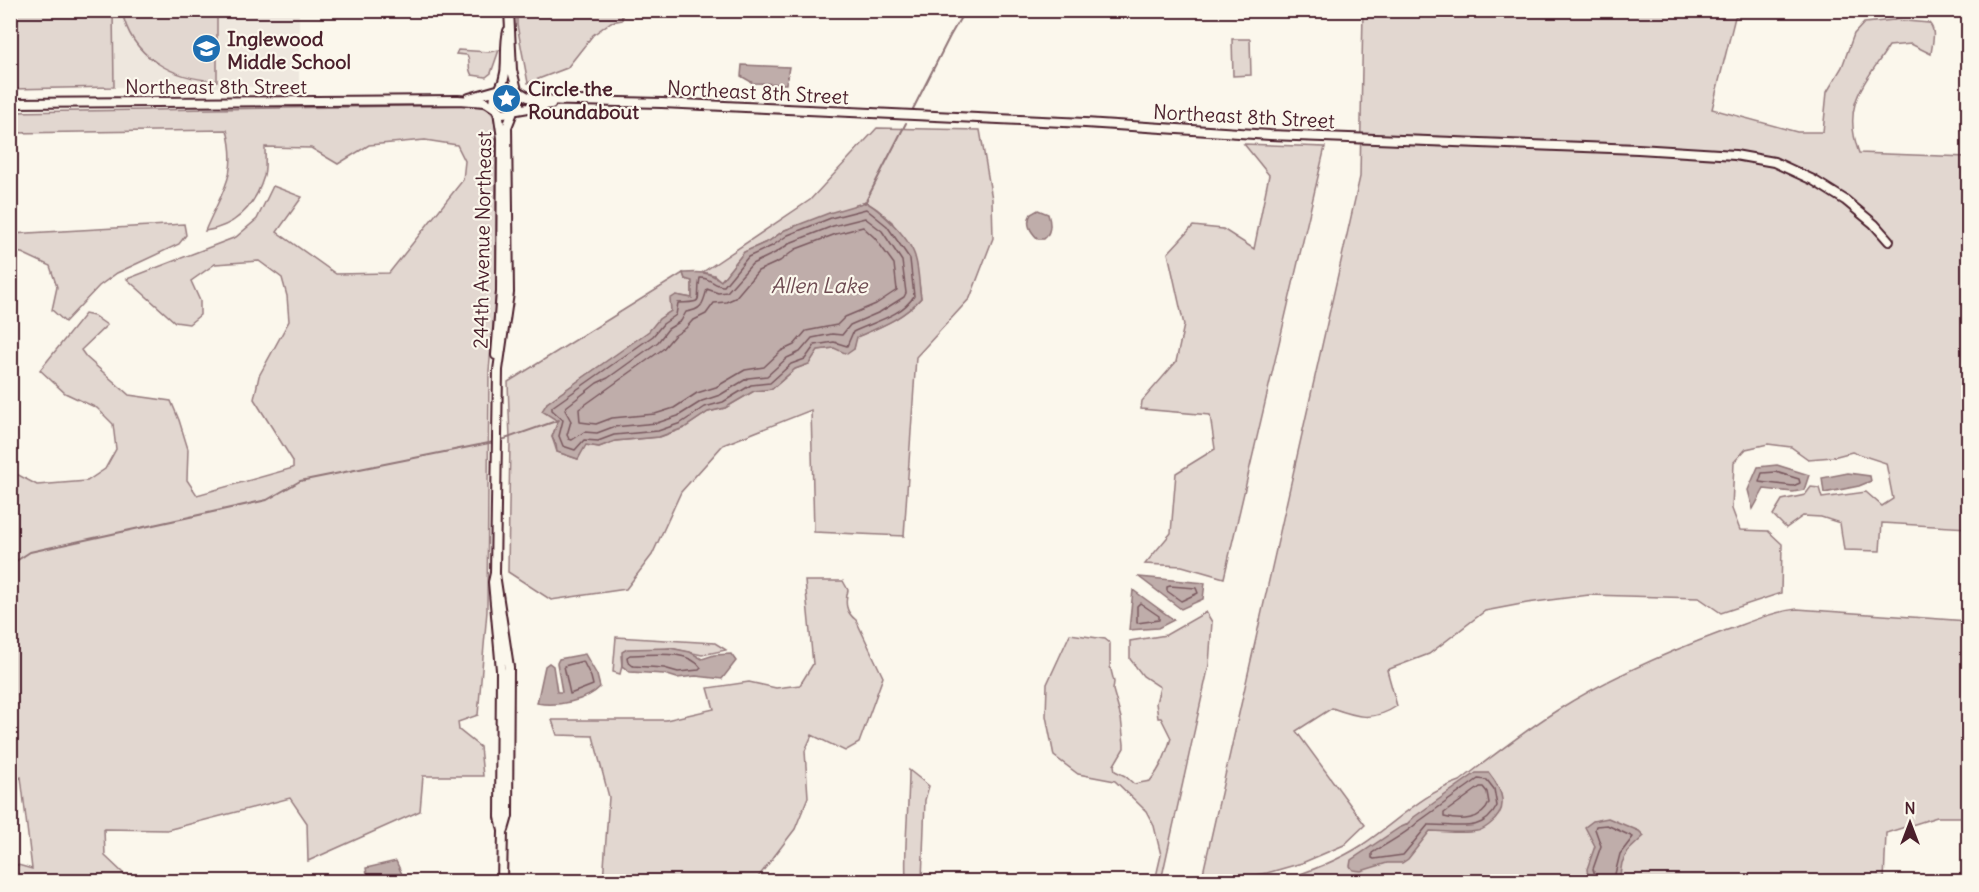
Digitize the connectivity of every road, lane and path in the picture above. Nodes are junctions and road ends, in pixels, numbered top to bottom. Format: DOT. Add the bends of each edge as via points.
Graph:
graph roads {
  1 [pos="509,10"];
  2 [pos="509,30"];
  3 [pos="498,89"];
  4 [pos="518,92"];
  5 [pos="458,100"];
  6 [pos="570,101"];
  7 [pos="10,103"];
  8 [pos="497,110"];
  9 [pos="515,111"];
  10 [pos="1889,241"];
  11 [pos="504,311"];
  12 [pos="502,882"];
  1 -- 2 [label="street"];
  2 -- 3 [label="street" via="504,81"];
  2 -- 4 [label="street"];
  3 -- 4 [label="street" via="507,86"];
  3 -- 5 [label="street, Northeast 8th Street"];
  3 -- 8 [label="street" via="493,101"];
  4 -- 6 [label="street, Northeast 8th Street" via="535,100"];
  4 -- 9 [label="street" via="521,102"];
  5 -- 7 [label="street, Northeast 8th Street"];
  5 -- 8 [label="street, Northeast 8th Street" via="486,102"];
  6 -- 9 [label="street, Northeast 8th Street"];
  6 -- 10 [label="street, Northeast 8th Street" via="1735,155 1774,162 1814,180 1845,200"];
  8 -- 9 [label="street" via="505,114"];
  8 -- 11 [label="street, 244th Avenue Northeast" via="501,138"];
  9 -- 11 [label="street, 244th Avenue Northeast" via="507,127 509,195"];
  11 -- 12 [label="street, 244th Avenue Northeast" via="498,370 493,597 503,647"];
}
